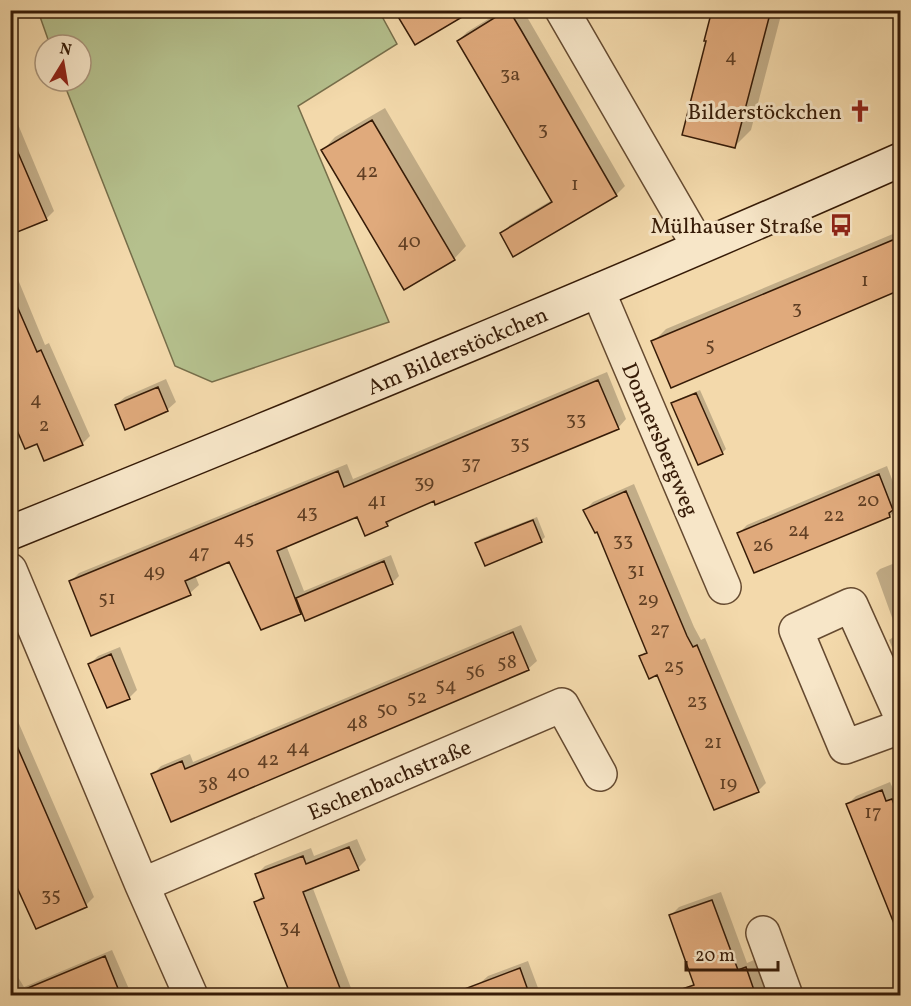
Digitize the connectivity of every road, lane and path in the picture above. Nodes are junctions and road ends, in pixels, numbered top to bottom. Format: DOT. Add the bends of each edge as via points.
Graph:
graph roads {
  1 [pos="562,10"];
  2 [pos="900,160"];
  3 [pos="699,247"];
  4 [pos="598,291"];
  5 [pos="10,533"];
  6 [pos="10,570"];
  7 [pos="724,587"];
  8 [pos="900,714"];
  9 [pos="900,727"];
  10 [pos="600,774"];
  11 [pos="142,885"];
  12 [pos="763,933"];
  13 [pos="191,996"];
  14 [pos="786,996"];
  1 -- 3 [label="street"];
  2 -- 3 [label="street, Am Bilderstöckchen"];
  3 -- 4 [label="street, Am Bilderstöckchen"];
  4 -- 5 [label="street, Am Bilderstöckchen"];
  4 -- 7 [label="street, Donnersbergweg"];
  6 -- 11 [label="street"];
  8 -- 9 [label="street" via="851,605 796,630 844,747"];
  10 -- 11 [label="street, Eschenbachstraße" via="562,705"];
  11 -- 13 [label="street"];
  12 -- 14 [label="street"];
}
